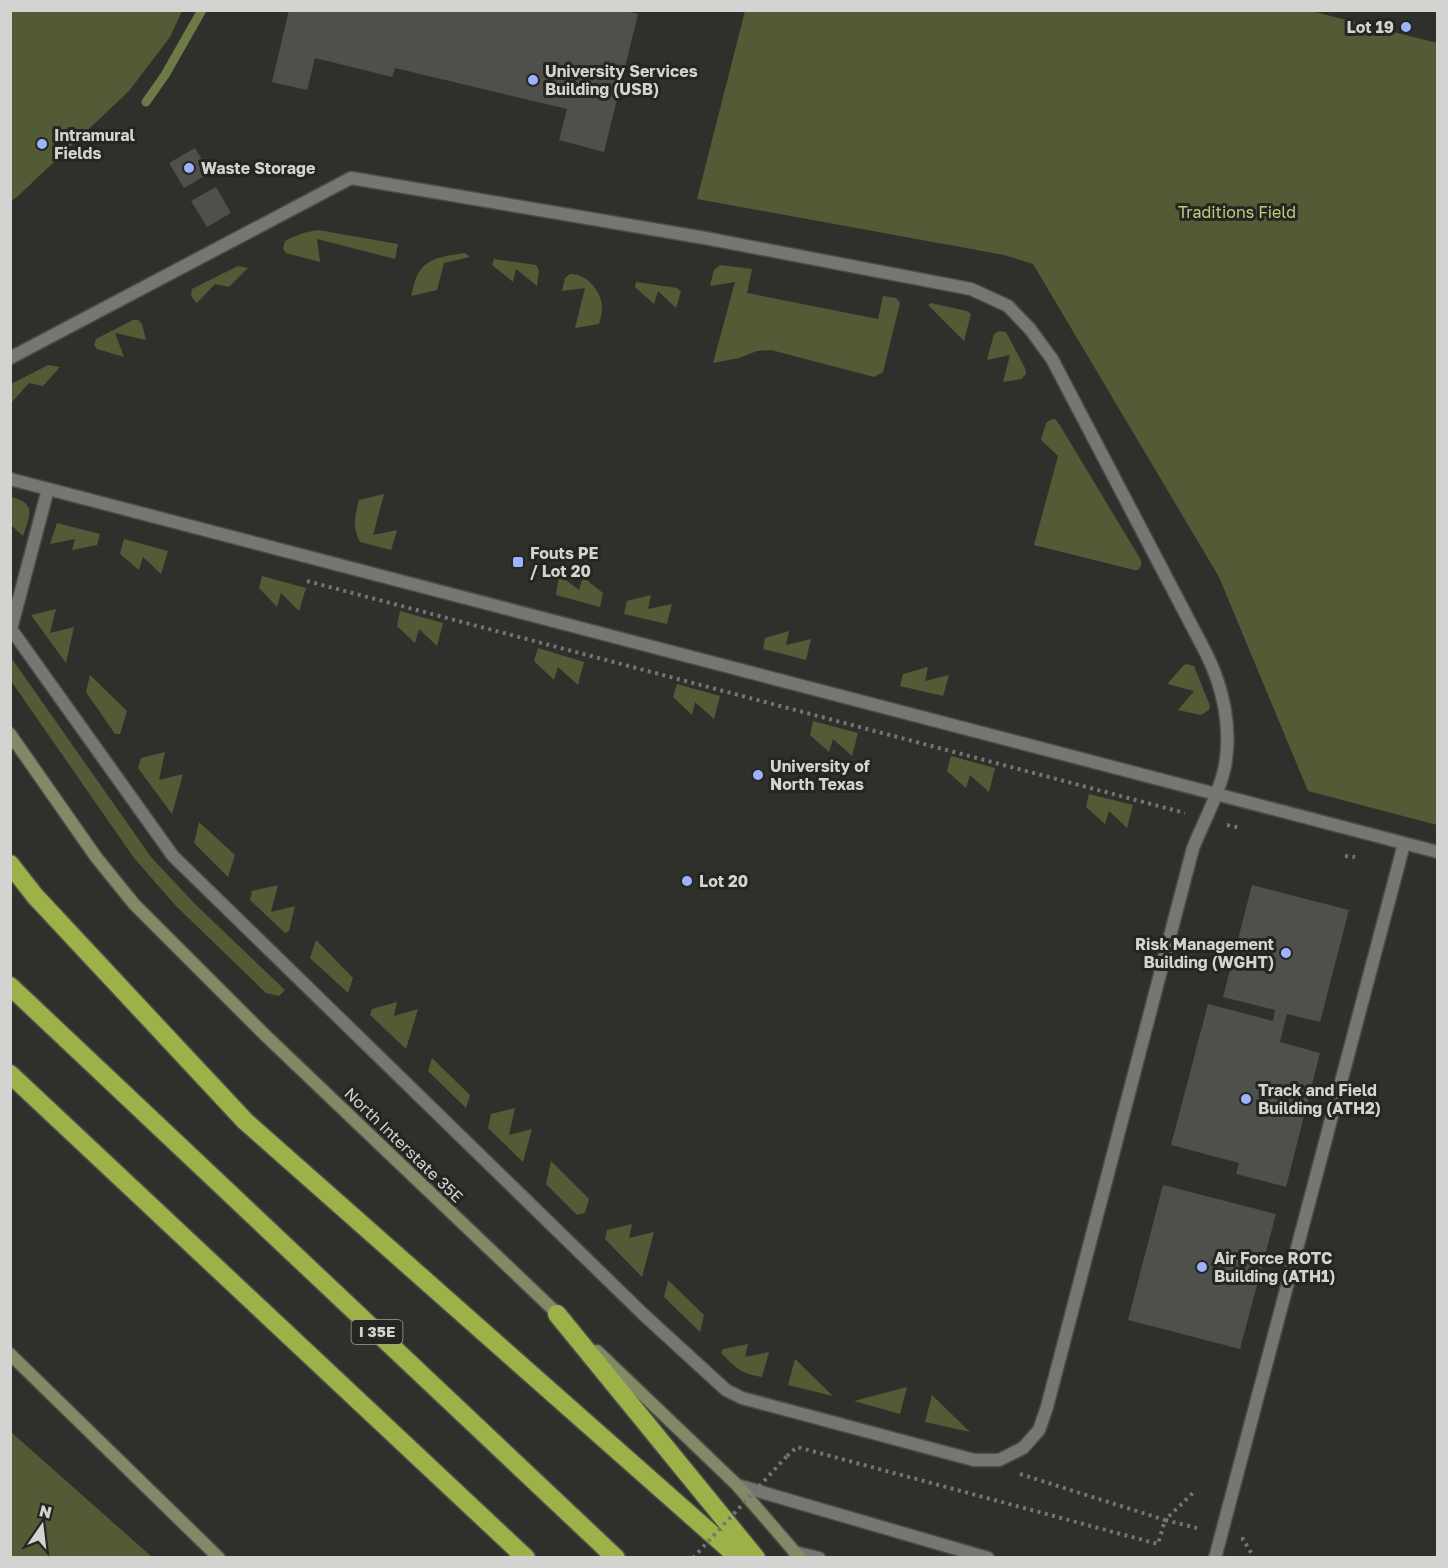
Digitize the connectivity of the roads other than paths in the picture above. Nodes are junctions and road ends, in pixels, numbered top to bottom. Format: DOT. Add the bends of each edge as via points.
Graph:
graph roads {
  1 [pos="10,358"];
  2 [pos="10,479"];
  3 [pos="48,489"];
  4 [pos="11,629"];
  5 [pos="10,734"];
  6 [pos="1216,794"];
  7 [pos="1404,844"];
  8 [pos="1437,852"];
  9 [pos="10,864"];
  10 [pos="10,977"];
  11 [pos="10,986"];
  12 [pos="50,1022"];
  13 [pos="10,1074"];
  14 [pos="557,1314"];
  15 [pos="10,1354"];
  16 [pos="737,1485"];
  17 [pos="797,1555"];
  18 [pos="219,1557"];
  19 [pos="526,1557"];
  20 [pos="616,1557"];
  21 [pos="739,1557"];
  22 [pos="756,1557"];
  23 [pos="819,1557"];
  24 [pos="988,1557"];
  25 [pos="1215,1557"];
  1 -- 6 [label="lane" via="351,178 705,238 971,289 1008,306 1052,359 1214,668 1228,734 1225,766"];
  2 -- 3 [label="lane"];
  3 -- 4 [label="lane"];
  3 -- 6 [label="lane"];
  4 -- 6 [label="lane" via="173,856 726,1390 742,1398 974,1460 999,1460 1023,1448 1039,1430 1193,848"];
  5 -- 14 [label="main road, North Interstate 35E" via="96,857 134,904"];
  6 -- 7 [label="lane"];
  7 -- 8 [label="lane"];
  7 -- 25 [label="lane"];
  9 -- 21 [label="highway" via="35,896 245,1121"];
  10 -- 12 [label="highway"];
  11 -- 12 [label="highway, I 35E"];
  12 -- 20 [label="highway, I 35E"];
  13 -- 19 [label="highway"];
  14 -- 16 [label="main road, North Interstate 35E"];
  14 -- 22 [label="highway"];
  15 -- 18 [label="main road"];
  16 -- 17 [label="main road, North Interstate 35E"];
  16 -- 24 [label="lane"];
  17 -- 23 [label="lane"];
}
